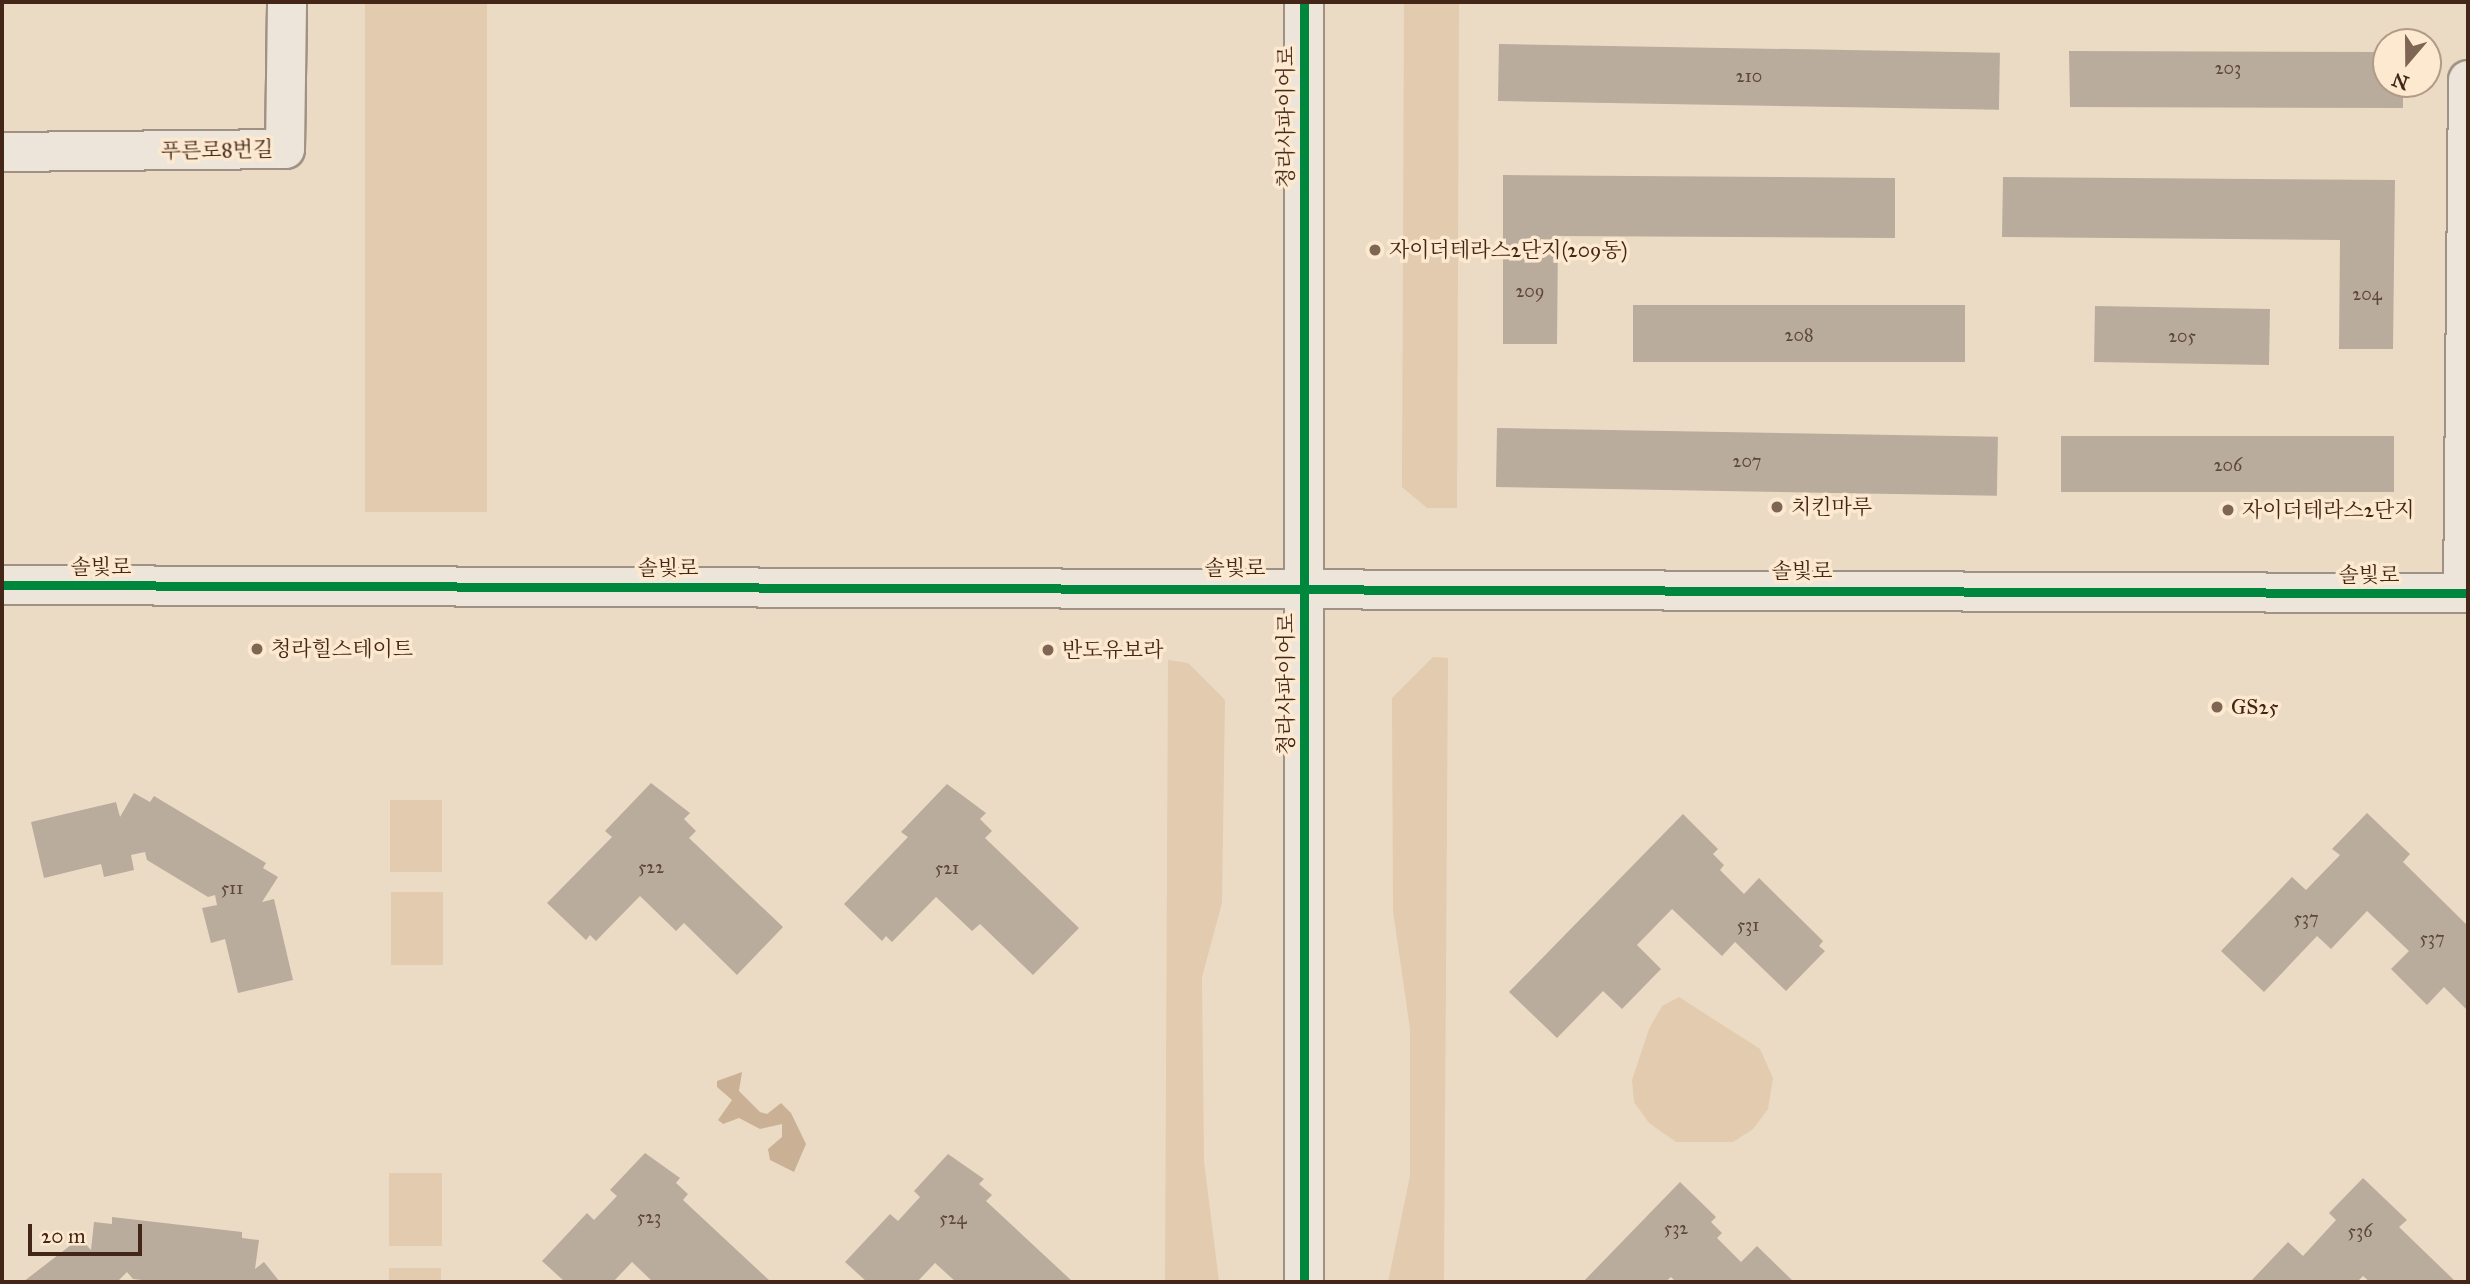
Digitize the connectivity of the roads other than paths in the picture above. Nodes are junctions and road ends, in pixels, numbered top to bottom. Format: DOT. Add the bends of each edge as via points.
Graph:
graph roads {
  1 [pos="287,2"];
  2 [pos="1304,2"];
  3 [pos="2468,80"];
  4 [pos="2,152"];
  5 [pos="2,585"];
  6 [pos="1303,586"];
  7 [pos="2465,593"];
  8 [pos="1304,1282"];
  1 -- 4 [label="street, 푸른로8번길" via="285,149"];
  2 -- 6 [label="street, 청라사파이어로"];
  3 -- 7 [label="street"];
  5 -- 6 [label="street, 솔빛로"];
  6 -- 7 [label="street, 솔빛로"];
  6 -- 8 [label="street, 청라사파이어로"];
}
